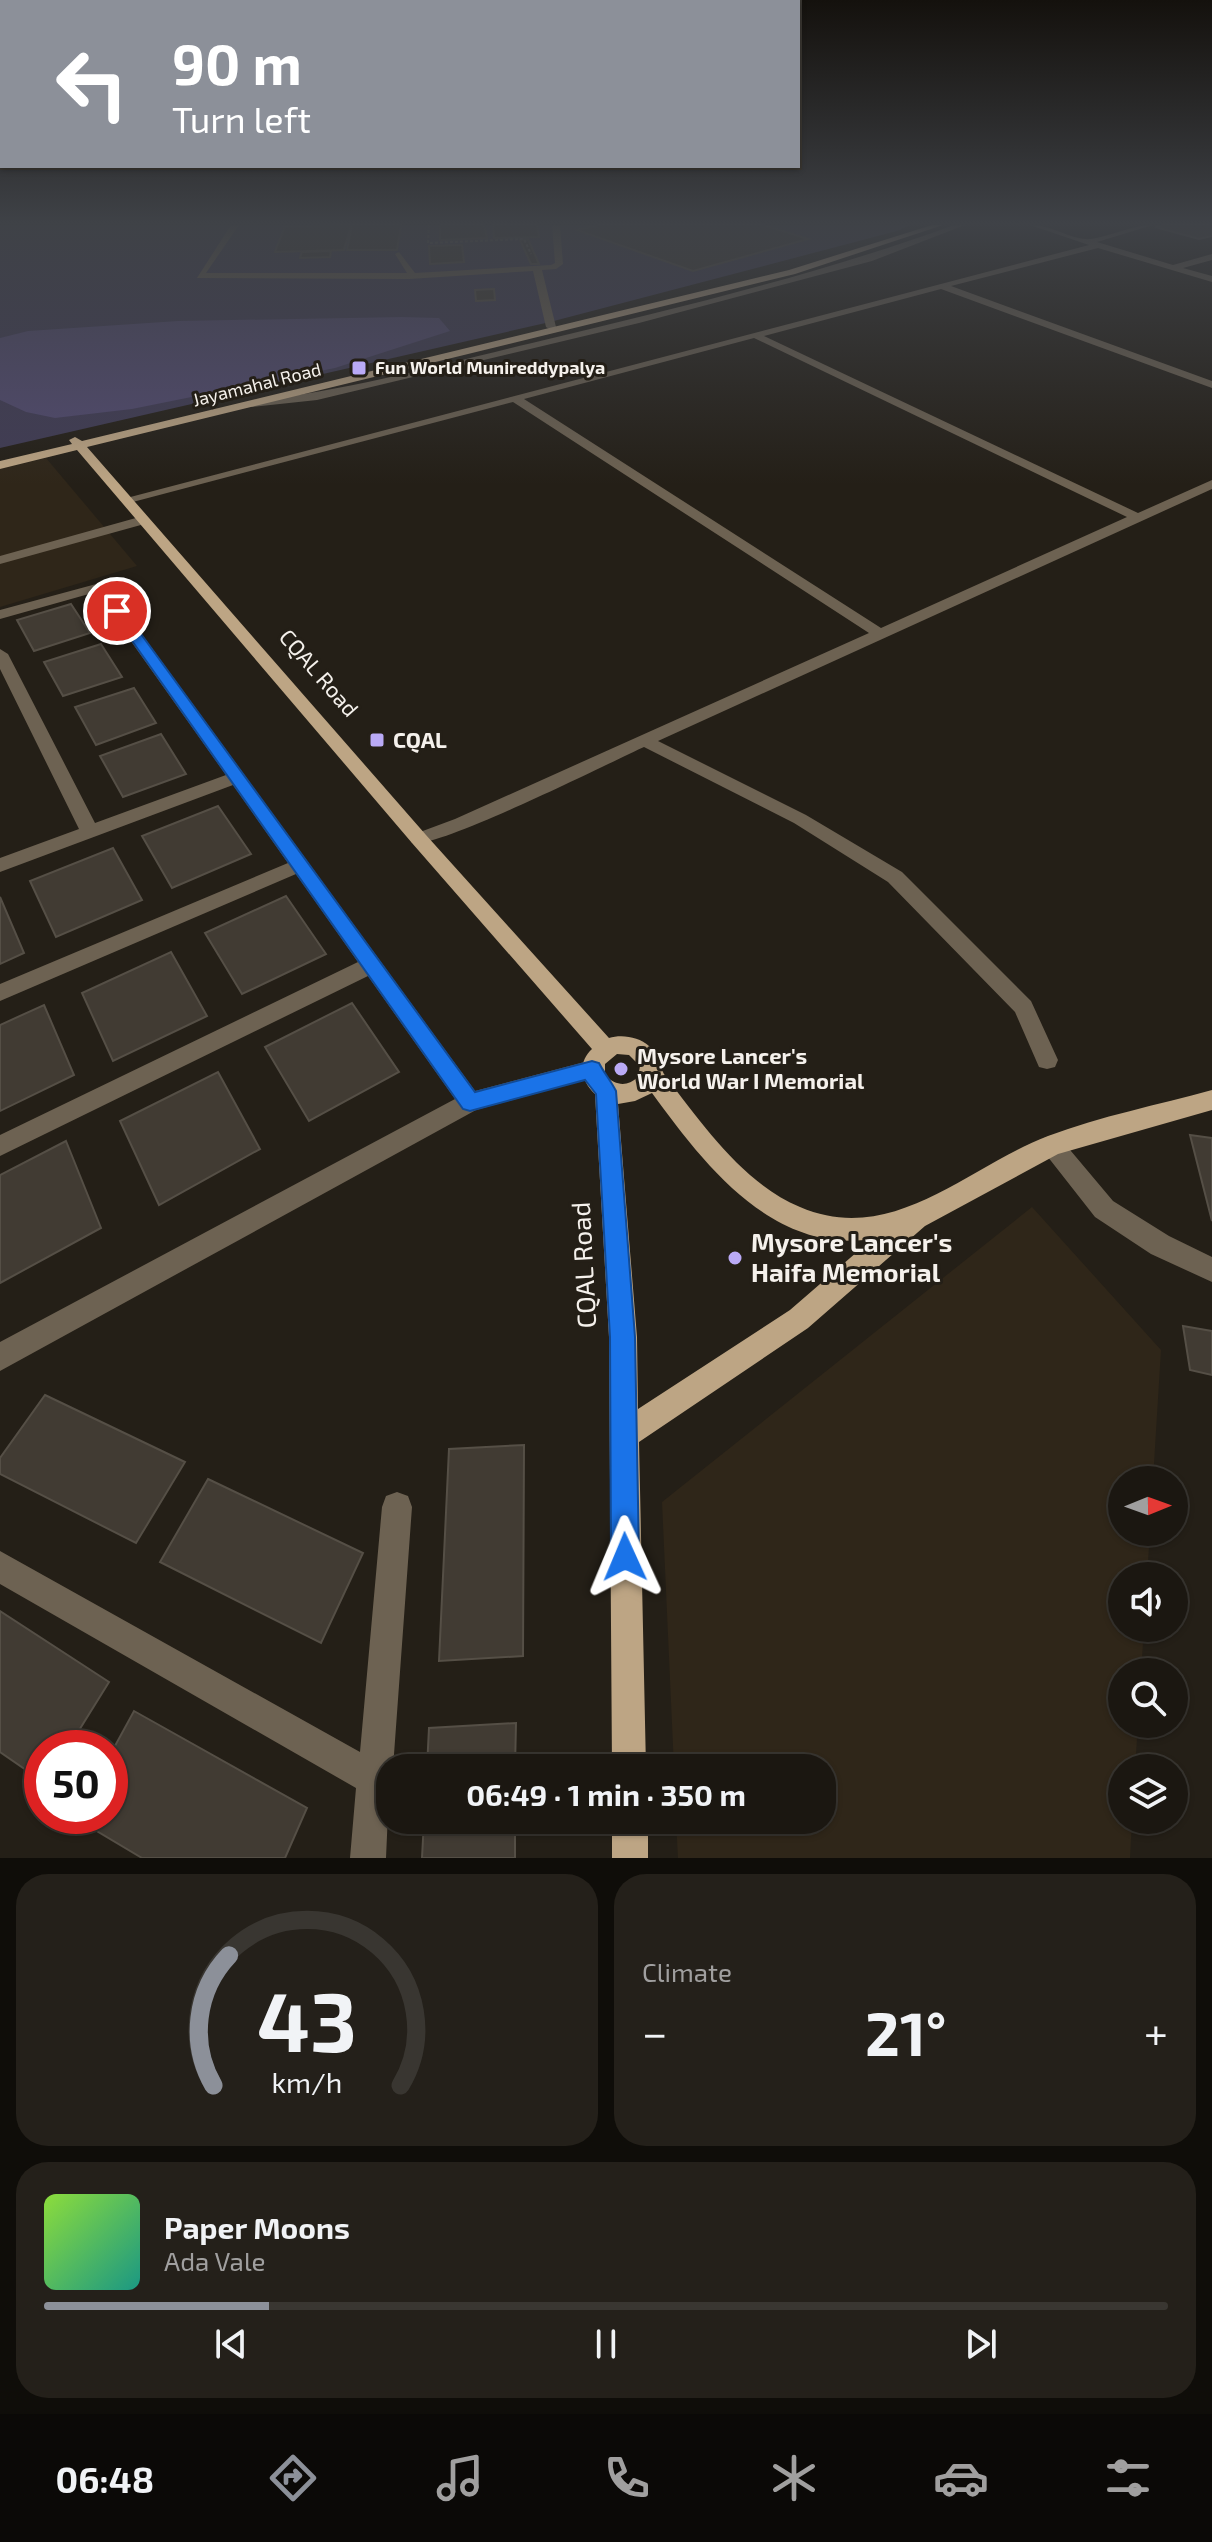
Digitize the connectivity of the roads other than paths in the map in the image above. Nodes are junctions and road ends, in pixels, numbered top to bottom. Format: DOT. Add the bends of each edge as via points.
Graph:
graph roads {
  1 [pos="547,312"];
  2 [pos="621,312"];
  3 [pos="661,312"];
  4 [pos="844,312"];
  5 [pos="1012,312"];
  6 [pos="566,326"];
  7 [pos="551,327"];
  8 [pos="755,335"];
  9 [pos="524,340"];
  10 [pos="1212,385"];
  11 [pos="515,398"];
  12 [pos="252,404"];
  13 [pos="77,443"];
  14 [pos="0,457"];
  15 [pos="0,465"];
  16 [pos="1212,484"];
  17 [pos="125,500"];
  18 [pos="1137,517"];
  19 [pos="143,520"];
  20 [pos="0,560"];
  21 [pos="0,615"];
  22 [pos="879,633"];
  23 [pos="0,654"];
  24 [pos="642,739"];
  25 [pos="236,777"];
  26 [pos="90,832"];
  27 [pos="419,839"];
  28 [pos="0,865"];
  29 [pos="300,865"];
  30 [pos="372,965"];
  31 [pos="0,993"];
  32 [pos="606,1049"];
  33 [pos="1047,1060"];
  34 [pos="592,1069"];
  35 [pos="651,1074"];
  36 [pos="606,1091"];
  37 [pos="1212,1100"];
  38 [pos="470,1102"];
  39 [pos="1052,1145"];
  40 [pos="0,1146"];
  41 [pos="916,1218"];
  42 [pos="1212,1270"];
  43 [pos="0,1357"];
  44 [pos="623,1436"];
  45 [pos="397,1507"];
  46 [pos="0,1567"];
  47 [pos="629,1754"];
  48 [pos="374,1779"];
  49 [pos="630,1834"];
  50 [pos="368,1858"];
  51 [pos="630,1858"];
  1 -- 7 [label="street"];
  2 -- 6 [label="main road, Jayamahal Road"];
  3 -- 9 [label="street"];
  4 -- 8 [label="street"];
  5 -- 10 [label="street"];
  6 -- 7 [label="main road, Jayamahal Road"];
  6 -- 9 [label="main road, Jayamahal Road"];
  7 -- 9 [label="main road, Jayamahal Road"];
  8 -- 11 [label="street"];
  8 -- 18 [label="street"];
  9 -- 12 [label="street" via="317,397"];
  9 -- 13 [label="main road, Jayamahal Road"];
  11 -- 17 [label="street"];
  11 -- 22 [label="street"];
  12 -- 13 [label="main road, Jayamahal Road"];
  13 -- 14 [label="main road, Jayamahal Road"];
  13 -- 15 [label="main road, Jayamahal Road"];
  13 -- 17 [label="main road, CQAL Road"];
  16 -- 18 [label="street"];
  17 -- 19 [label="main road, CQAL Road"];
  18 -- 22 [label="street"];
  19 -- 20 [label="street"];
  19 -- 27 [label="main road, CQAL Road"];
  21 -- 25 [label="street" via="100,587"];
  22 -- 24 [label="street"];
  23 -- 26 [label="street"];
  24 -- 27 [label="street"];
  24 -- 33 [label="street" via="800,819 895,877 1023,1007"];
  25 -- 26 [label="street"];
  25 -- 29 [label="street"];
  26 -- 28 [label="street"];
  27 -- 32 [label="main road, CQAL Road"];
  29 -- 30 [label="street"];
  29 -- 31 [label="street"];
  30 -- 38 [label="street"];
  30 -- 40 [label="street"];
  32 -- 34 [label="main road"];
  32 -- 35 [label="main road" via="634,1047 648,1058"];
  34 -- 36 [label="main road, CQAL Road"];
  34 -- 38 [label="street"];
  35 -- 36 [label="main road" via="635,1093"];
  35 -- 41 [label="main road" via="711,1155 767,1203 809,1224 859,1229"];
  36 -- 44 [label="main road, CQAL Road" via="623,1337"];
  37 -- 39 [label="main road"];
  38 -- 43 [label="street"];
  39 -- 41 [label="main road"];
  39 -- 42 [label="street" via="1104,1209"];
  41 -- 44 [label="main road" via="799,1319"];
  44 -- 47 [label="main road, CQAL Road"];
  45 -- 48 [label="street"];
  46 -- 48 [label="street"];
  48 -- 50 [label="street"];
  49 -- 51 [label="main road"];
}
